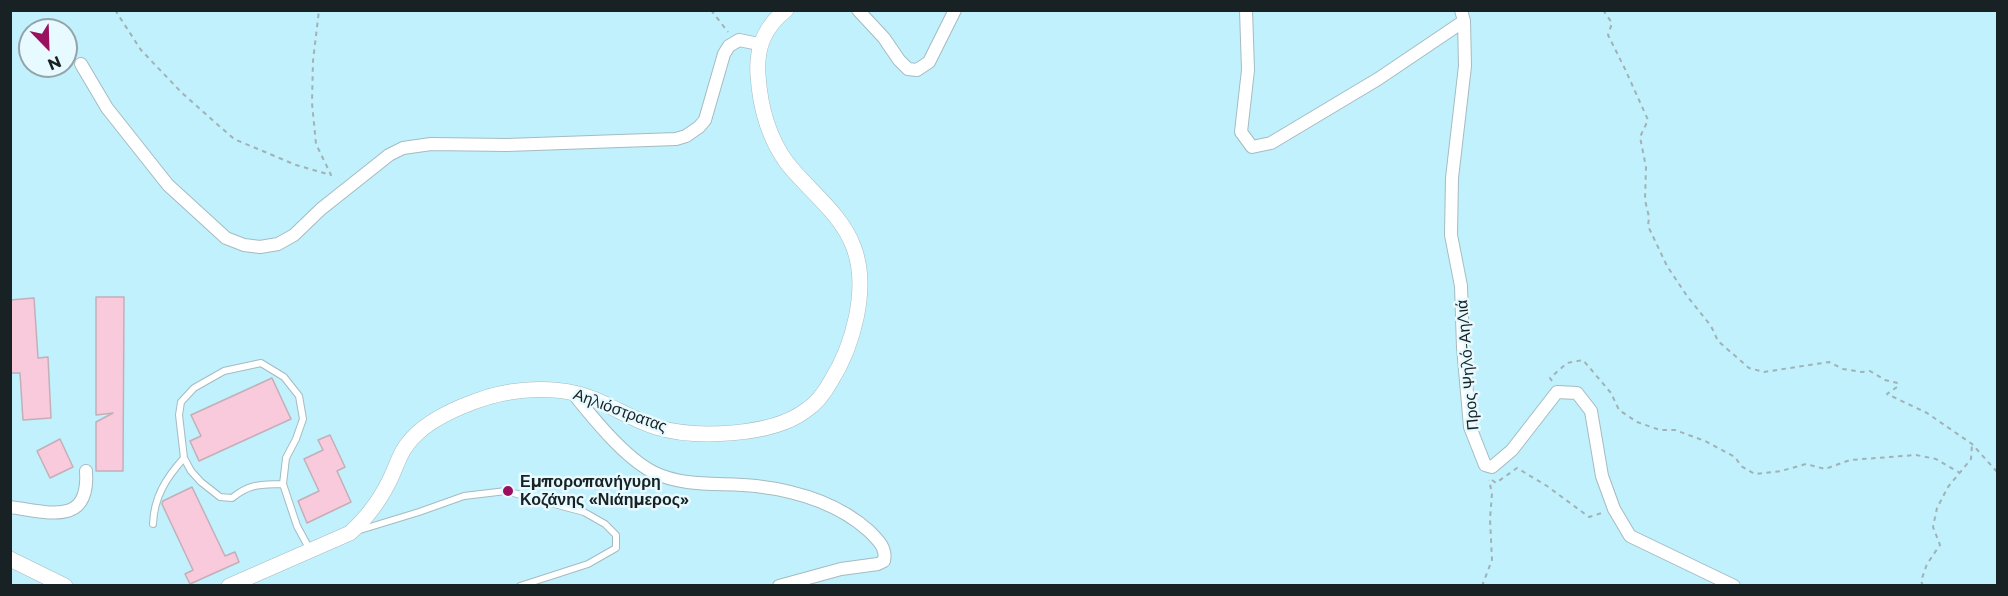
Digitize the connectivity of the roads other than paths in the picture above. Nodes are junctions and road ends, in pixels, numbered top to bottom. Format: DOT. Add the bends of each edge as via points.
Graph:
graph roads {
  1 [pos="786,10"];
  2 [pos="858,10"];
  3 [pos="955,10"];
  4 [pos="1246,10"];
  5 [pos="1462,16"];
  6 [pos="759,44"];
  7 [pos="81,64"];
  8 [pos="572,392"];
  9 [pos="184,458"];
  10 [pos="86,471"];
  11 [pos="284,484"];
  12 [pos="10,507"];
  13 [pos="153,524"];
  14 [pos="350,532"];
  15 [pos="310,551"];
  16 [pos="10,559"];
  17 [pos="65,585"];
  18 [pos="229,585"];
  19 [pos="520,585"];
  20 [pos="779,585"];
  21 [pos="1734,585"];
  1 -- 6 [label="street"];
  2 -- 3 [label="street" via="899,60 908,69 917,70 929,62"];
  4 -- 5 [label="street" via="1248,70 1241,132 1252,147 1271,143 1378,79"];
  5 -- 21 [label="street, Προς Ψηλό-ΑηΛιά" via="1465,66 1452,178 1451,236 1461,286 1470,427 1489,466 1512,450 1557,392 1576,393 1591,411 1602,476 1614,509 1630,536"];
  6 -- 7 [label="street" via="739,40 729,46 723,54 705,120 686,136 650,141 415,145 388,155 294,236 260,247 226,238 168,185 107,108"];
  6 -- 8 [label="street, Αηλιόστρατας" via="762,110 774,140 788,164 841,225 855,250 859,305 841,366 819,398 800,414 771,426 729,432 682,432 656,427"];
  8 -- 14 [label="street, Αηλιόστρατας" via="506,393 478,400 434,422 406,445 381,498"];
  8 -- 20 [label="street" via="613,439 653,472 686,482 756,486 812,498 850,515 886,553 884,561 878,564 841,568"];
  9 -- 11 [label="lane" via="201,482 220,497 232,498 257,485"];
  9 -- 11 [label="lane" via="181,402 194,388 224,371 261,363 284,376 299,396 303,419 286,458"];
  9 -- 13 [label="lane" via="162,487 153,511"];
  10 -- 12 [label="street" via="84,500 70,511"];
  11 -- 15 [label="lane" via="297,526"];
  14 -- 15 [label="street, Αηλιόστρατας"];
  14 -- 19 [label="lane" via="464,496 506,491 584,513 616,535 616,548 588,564"];
  15 -- 18 [label="street, Αηλιόστρατας"];
  16 -- 17 [label="street"];
}
